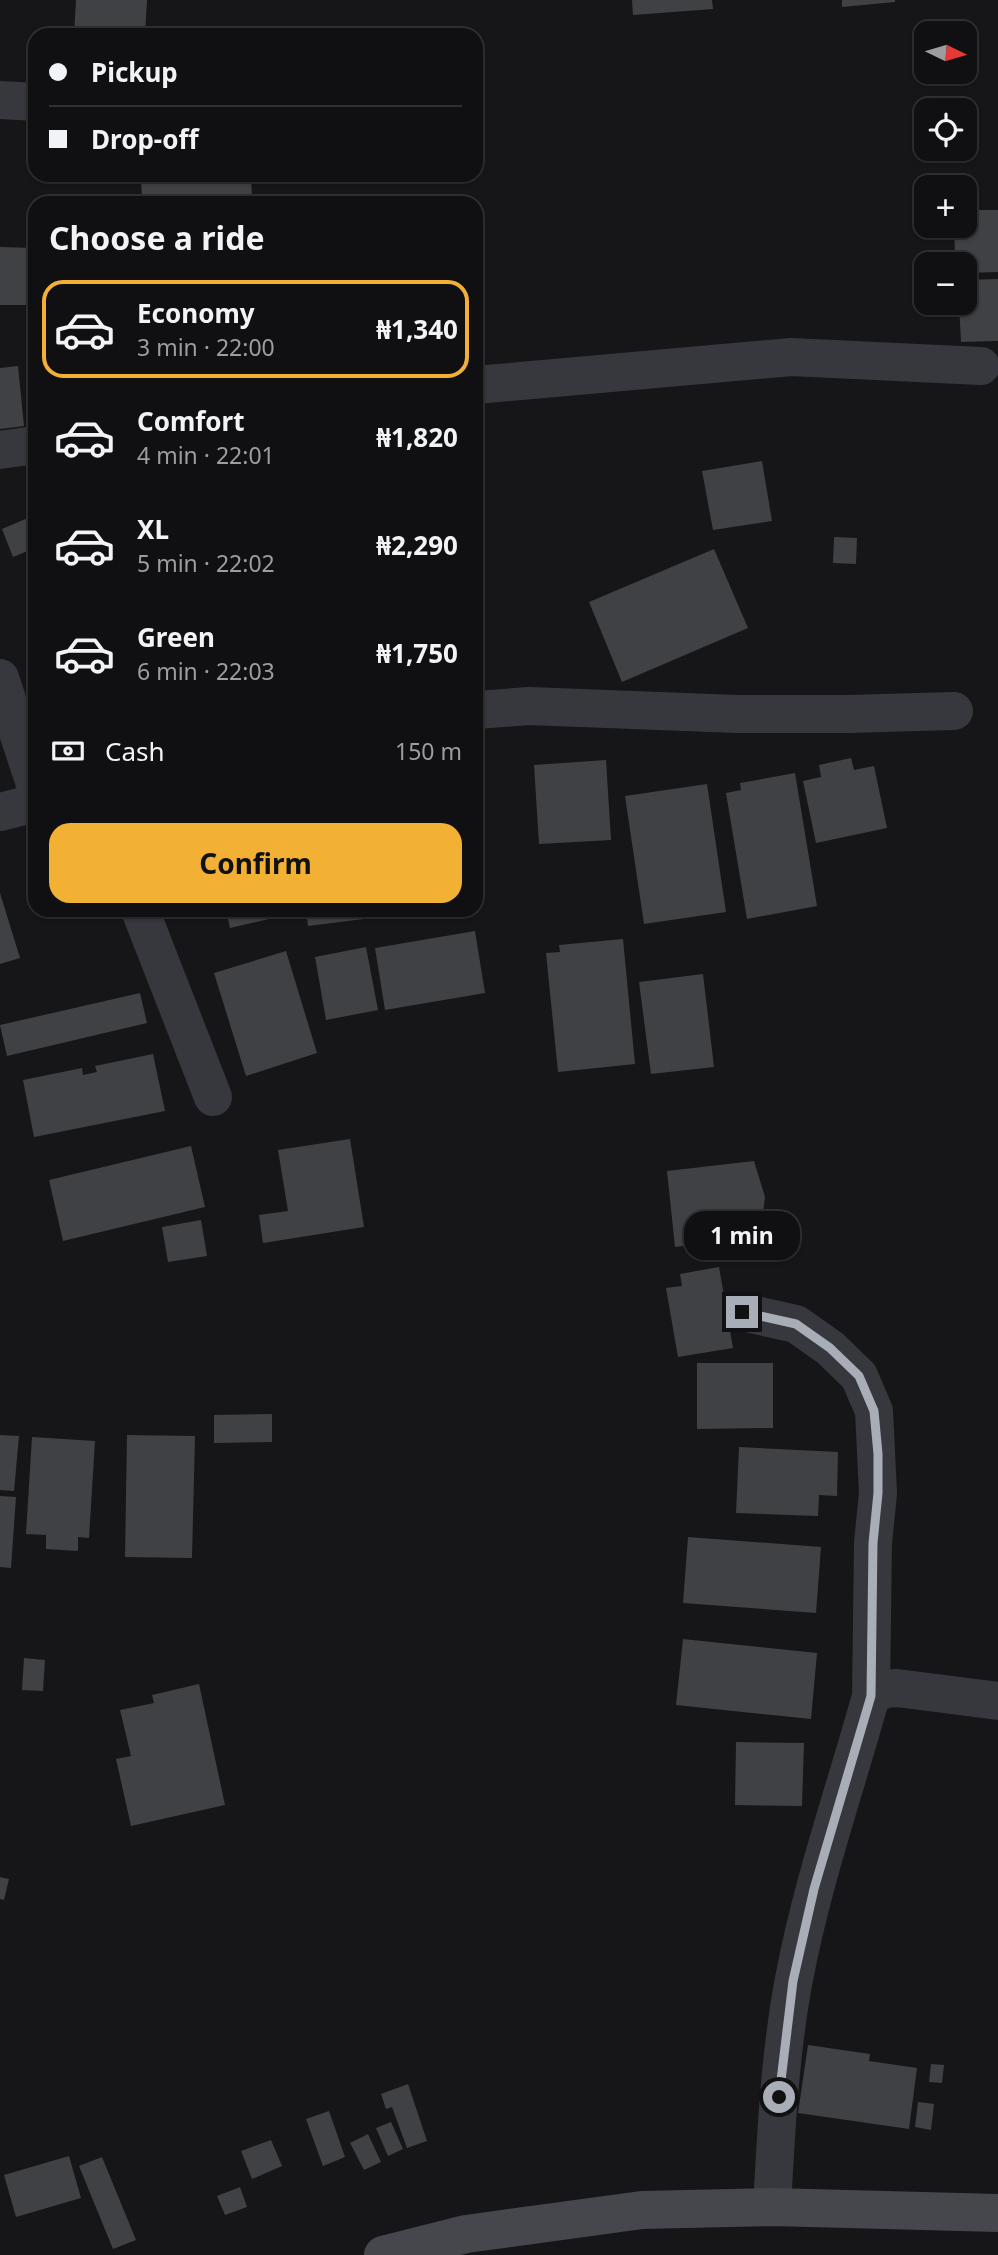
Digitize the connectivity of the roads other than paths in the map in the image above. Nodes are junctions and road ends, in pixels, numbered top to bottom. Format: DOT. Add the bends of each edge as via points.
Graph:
graph roads {
  1 [pos="0,100"];
  2 [pos="28,102"];
  3 [pos="981,366"];
  4 [pos="483,384"];
  5 [pos="28,447"];
  6 [pos="0,450"];
  7 [pos="0,678"];
  8 [pos="483,709"];
  9 [pos="954,711"];
  10 [pos="28,763"];
  11 [pos="28,805"];
  12 [pos="0,812"];
  13 [pos="143,917"];
  14 [pos="213,1097"];
  15 [pos="742,1312"];
  16 [pos="871,1696"];
  17 [pos="998,1701"];
  18 [pos="772,2207"];
  19 [pos="998,2213"];
  20 [pos="383,2255"];
  1 -- 2 [label="street"];
  3 -- 4 [label="street" via="791,356"];
  5 -- 6 [label="street"];
  7 -- 10 [label="street"];
  8 -- 9 [label="street" via="529,706 792,714"];
  11 -- 12 [label="street"];
  13 -- 14 [label="street"];
  15 -- 16 [label="street" via="796,1324 830,1348 859,1376 874,1411 878,1493"];
  16 -- 17 [label="street" via="897,1688"];
  16 -- 18 [label="street" via="814,1889 793,1981 776,2120"];
  18 -- 19 [label="main road"];
  18 -- 20 [label="main road" via="642,2210 466,2234"];
}
